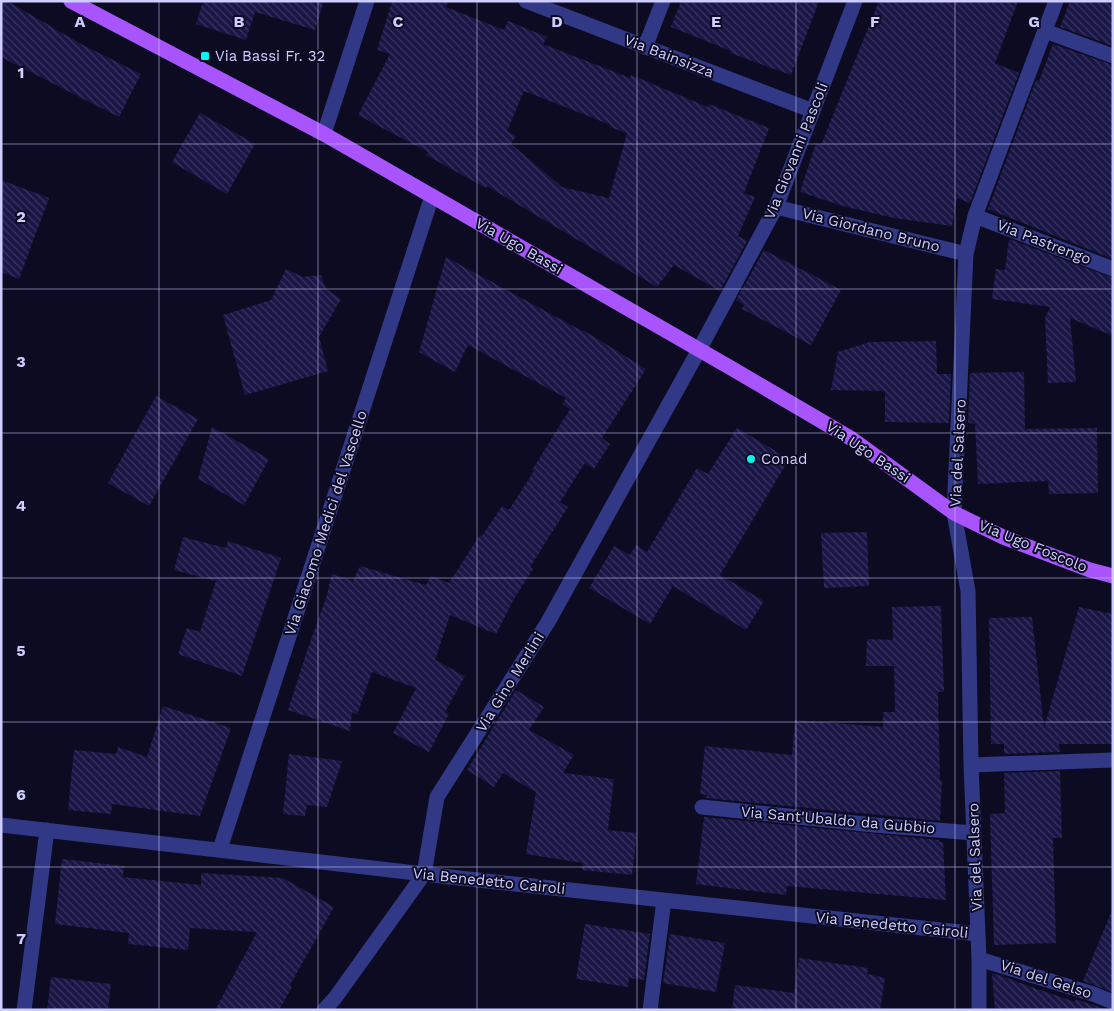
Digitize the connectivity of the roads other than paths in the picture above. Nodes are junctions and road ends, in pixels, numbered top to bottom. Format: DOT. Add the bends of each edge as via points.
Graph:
graph roads {
  1 [pos="71,1"];
  2 [pos="366,1"];
  3 [pos="526,1"];
  4 [pos="663,1"];
  5 [pos="854,1"];
  6 [pos="1056,1"];
  7 [pos="1045,31"];
  8 [pos="645,47"];
  9 [pos="1113,56"];
  10 [pos="813,112"];
  11 [pos="324,134"];
  12 [pos="432,196"];
  13 [pos="776,207"];
  14 [pos="975,216"];
  15 [pos="966,254"];
  16 [pos="1113,269"];
  17 [pos="699,350"];
  18 [pos="954,513"];
  19 [pos="1113,576"];
  20 [pos="1113,760"];
  21 [pos="971,765"];
  22 [pos="702,807"];
  23 [pos="1,825"];
  24 [pos="47,830"];
  25 [pos="974,833"];
  26 [pos="220,850"];
  27 [pos="424,874"];
  28 [pos="664,900"];
  29 [pos="978,934"];
  30 [pos="979,959"];
  31 [pos="1113,1002"];
  32 [pos="24,1010"];
  33 [pos="324,1010"];
  34 [pos="650,1010"];
  35 [pos="979,1010"];
  1 -- 11 [label="main road, Via Ugo Bassi"];
  2 -- 11 [label="street"];
  3 -- 8 [label="street, Via Bainsizza"];
  4 -- 8 [label="street"];
  5 -- 10 [label="street, Via Giovanni Pascoli"];
  6 -- 7 [label="street, Via del Salsero"];
  7 -- 9 [label="street"];
  7 -- 14 [label="street, Via del Salsero"];
  8 -- 10 [label="street, Via Bainsizza"];
  10 -- 13 [label="street, Via Giovanni Pascoli"];
  11 -- 12 [label="main road, Via Ugo Bassi"];
  12 -- 17 [label="main road, Via Ugo Bassi"];
  12 -- 26 [label="street, Via Giacomo Medici del Vascello"];
  13 -- 15 [label="street, Via Giordano Bruno"];
  13 -- 17 [label="street, Via Giovanni Pascoli"];
  14 -- 15 [label="street, Via del Salsero"];
  14 -- 16 [label="street, Via Pastrengo"];
  15 -- 18 [label="street, Via del Salsero"];
  17 -- 18 [label="main road, Via Ugo Bassi" via="852,439"];
  17 -- 27 [label="street, Via Gino Merlini" via="548,622 437,797"];
  18 -- 19 [label="main road, Via Ugo Foscolo" via="1003,537"];
  18 -- 21 [label="street, Via del Salsero" via="968,590"];
  20 -- 21 [label="street"];
  21 -- 25 [label="street, Via del Salsero"];
  22 -- 25 [label="street, Via Sant'Ubaldo da Gubbio"];
  23 -- 24 [label="street, Via Benedetto Cairoli"];
  24 -- 26 [label="street, Via Benedetto Cairoli"];
  24 -- 32 [label="street"];
  25 -- 29 [label="street, Via del Salsero"];
  26 -- 27 [label="street, Via Benedetto Cairoli"];
  27 -- 28 [label="street, Via Benedetto Cairoli"];
  27 -- 33 [label="street, Via Gino Merlini"];
  28 -- 29 [label="street, Via Benedetto Cairoli"];
  28 -- 34 [label="street"];
  29 -- 30 [label="street, Via del Salsero"];
  30 -- 31 [label="street, Via del Gelso"];
  30 -- 35 [label="street, Via del Salsero"];
}
